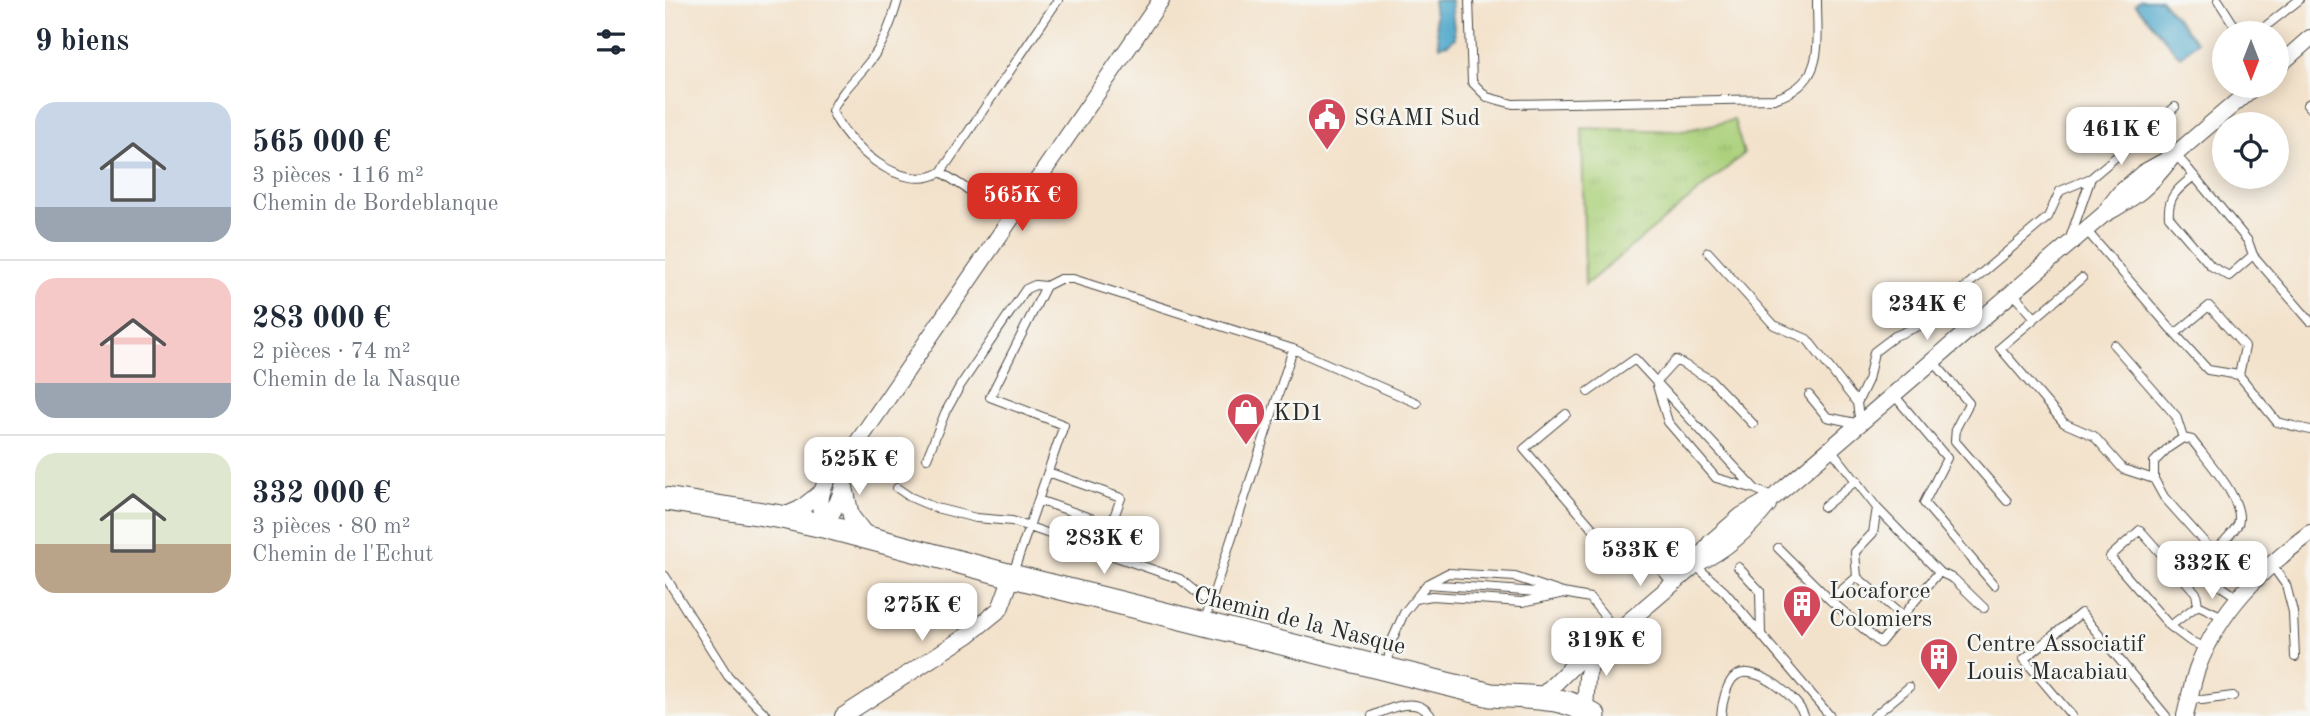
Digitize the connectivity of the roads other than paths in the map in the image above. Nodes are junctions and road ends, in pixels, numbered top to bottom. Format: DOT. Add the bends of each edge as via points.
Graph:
graph roads {
  1 [pos="898,0"];
  2 [pos="1058,0"];
  3 [pos="1161,0"];
  4 [pos="1469,0"];
  5 [pos="1817,0"];
  6 [pos="2218,0"];
  7 [pos="2299,0"];
  8 [pos="2231,21"];
  9 [pos="2272,21"];
  10 [pos="2310,38"];
  11 [pos="2289,56"];
  12 [pos="2241,98"];
  13 [pos="2175,107"];
  14 [pos="2173,155"];
  15 [pos="941,172"];
  16 [pos="2194,176"];
  17 [pos="2091,178"];
  18 [pos="1010,217"];
  19 [pos="2086,230"];
  20 [pos="2067,246"];
  21 [pos="1708,252"];
  22 [pos="2253,255"];
  23 [pos="2082,278"];
  24 [pos="1046,286"];
  25 [pos="2013,293"];
  26 [pos="2035,318"];
  27 [pos="2310,321"];
  28 [pos="2175,334"];
  29 [pos="2114,345"];
  30 [pos="1293,349"];
  31 [pos="1933,361"];
  32 [pos="2239,375"];
  33 [pos="1656,382"];
  34 [pos="1588,392"];
  35 [pos="1809,394"];
  36 [pos="1894,394"];
  37 [pos="1417,403"];
  38 [pos="1857,403"];
  39 [pos="1566,414"];
  40 [pos="1753,424"];
  41 [pos="1860,424"];
  42 [pos="2310,430"];
  43 [pos="2183,438"];
  44 [pos="855,446"];
  45 [pos="1831,449"];
  46 [pos="927,458"];
  47 [pos="1048,472"];
  48 [pos="2154,479"];
  49 [pos="1857,480"];
  50 [pos="844,483"];
  51 [pos="897,488"];
  52 [pos="1755,489"];
  53 [pos="820,494"];
  54 [pos="1774,497"];
  55 [pos="665,499"];
  56 [pos="1038,500"];
  57 [pos="2007,501"];
  58 [pos="1824,507"];
  59 [pos="1877,508"];
  60 [pos="782,517"];
  61 [pos="823,526"];
  62 [pos="1028,526"];
  63 [pos="2310,533"];
  64 [pos="868,538"];
  65 [pos="1778,548"];
  66 [pos="2214,553"];
  67 [pos="2271,564"];
  68 [pos="1695,565"];
  69 [pos="1738,567"];
  70 [pos="1939,572"];
  71 [pos="665,576"];
  72 [pos="1012,576"];
  73 [pos="1857,577"];
  74 [pos="1427,584"];
  75 [pos="1673,584"];
  76 [pos="1994,585"];
  77 [pos="1563,593"];
  78 [pos="2237,597"];
  79 [pos="1415,599"];
  80 [pos="1830,600"];
  81 [pos="2198,605"];
  82 [pos="1985,608"];
  83 [pos="1206,613"];
  84 [pos="1902,616"];
  85 [pos="2223,617"];
  86 [pos="2171,626"];
  87 [pos="1761,634"];
  88 [pos="1613,636"];
  89 [pos="2206,648"];
  90 [pos="2295,657"];
  91 [pos="1388,669"];
  92 [pos="1909,687"];
  93 [pos="2190,696"];
  94 [pos="2233,696"];
  95 [pos="1541,697"];
  96 [pos="1589,713"];
  97 [pos="767,716"];
  98 [pos="843,716"];
  99 [pos="1372,716"];
  100 [pos="1431,716"];
  101 [pos="1721,716"];
  102 [pos="1804,716"];
  103 [pos="1830,716"];
  104 [pos="1874,716"];
  105 [pos="2072,716"];
  106 [pos="2166,716"];
  107 [pos="2185,716"];
  1 -- 15 [label="lane" via="872,59 832,111 837,122 883,168 912,178 930,178"];
  2 -- 15 [label="lane"];
  3 -- 18 [label="street"];
  4 -- 5 [label="lane" via="1472,82 1487,97 1513,104 1774,99 1792,94 1817,61"];
  6 -- 8 [label="lane"];
  7 -- 9 [label="lane"];
  10 -- 11 [label="street"];
  12 -- 14 [label="street"];
  13 -- 17 [label="lane"];
  14 -- 16 [label="lane"];
  14 -- 19 [label="street" via="2153,182"];
  15 -- 18 [label="lane"];
  16 -- 22 [label="lane" via="2248,241"];
  16 -- 22 [label="lane" via="2174,192 2169,218 2211,267 2229,276"];
  17 -- 20 [label="lane"];
  17 -- 38 [label="lane" via="2060,191 2048,217 1919,326 1874,352"];
  18 -- 44 [label="street"];
  19 -- 20 [label="street"];
  19 -- 28 [label="lane"];
  20 -- 25 [label="street"];
  21 -- 38 [label="lane" via="1774,325 1807,339"];
  22 -- 27 [label="lane"];
  23 -- 26 [label="lane"];
  24 -- 30 [label="lane" via="1073,279"];
  24 -- 46 [label="lane" via="1027,289 960,386"];
  24 -- 47 [label="lane" via="990,397 1064,425"];
  25 -- 26 [label="lane"];
  25 -- 31 [label="street"];
  26 -- 48 [label="lane" via="2000,348 2064,423 2094,436 2123,469"];
  28 -- 32 [label="lane" via="2208,370"];
  28 -- 32 [label="lane" via="2210,306 2245,347"];
  29 -- 43 [label="lane" via="2176,416"];
  30 -- 37 [label="lane"];
  30 -- 83 [label="lane"];
  31 -- 36 [label="street"];
  31 -- 57 [label="lane" via="1969,403 1956,428 1955,441"];
  32 -- 42 [label="lane" via="2277,422"];
  33 -- 34 [label="lane" via="1635,359"];
  33 -- 40 [label="lane" via="1677,360 1711,380"];
  33 -- 52 [label="lane"];
  33 -- 52 [label="lane" via="1668,422 1716,478"];
  35 -- 41 [label="lane" via="1826,417"];
  36 -- 41 [label="street"];
  36 -- 76 [label="lane" via="1947,458 1924,503"];
  38 -- 41 [label="lane"];
  39 -- 75 [label="lane" via="1524,449 1608,546 1660,569"];
  41 -- 45 [label="street"];
  43 -- 48 [label="lane" via="2154,462"];
  43 -- 66 [label="lane" via="2192,440 2238,506 2237,525"];
  44 -- 50 [label="street" via="845,467"];
  44 -- 53 [label="street"];
  45 -- 49 [label="lane"];
  45 -- 54 [label="street"];
  47 -- 56 [label="lane"];
  47 -- 56 [label="lane" via="1121,498 1111,525"];
  48 -- 66 [label="lane" via="2164,497"];
  49 -- 58 [label="lane"];
  49 -- 59 [label="lane"];
  50 -- 61 [label="street"];
  50 -- 64 [label="street" via="851,516"];
  51 -- 62 [label="lane" via="936,508"];
  52 -- 54 [label="lane"];
  53 -- 60 [label="street"];
  53 -- 61 [label="street"];
  54 -- 68 [label="street" via="1741,516 1711,542"];
  55 -- 60 [label="street, Chemin de la Nasque"];
  56 -- 62 [label="lane"];
  59 -- 70 [label="lane"];
  59 -- 73 [label="lane" via="1873,533 1855,552"];
  60 -- 61 [label="street, Chemin de la Nasque"];
  61 -- 64 [label="street, Chemin de la Nasque"];
  62 -- 72 [label="lane"];
  62 -- 83 [label="lane" via="1180,579"];
  63 -- 67 [label="street"];
  64 -- 72 [label="street, Chemin de la Nasque"];
  65 -- 80 [label="lane"];
  66 -- 78 [label="lane" via="2222,587"];
  67 -- 78 [label="street"];
  67 -- 90 [label="lane" via="2287,585"];
  68 -- 75 [label="street"];
  68 -- 87 [label="lane"];
  69 -- 87 [label="lane" via="1760,591"];
  70 -- 82 [label="lane" via="1954,579"];
  70 -- 84 [label="lane"];
  71 -- 97 [label="lane" via="728,676"];
  72 -- 83 [label="street, Chemin de la Nasque"];
  72 -- 98 [label="street" via="1000,610"];
  73 -- 80 [label="lane"];
  73 -- 84 [label="lane"];
  74 -- 77 [label="lane"];
  74 -- 77 [label="lane" via="1448,573 1515,577"];
  74 -- 79 [label="lane"];
  75 -- 88 [label="street"];
  77 -- 79 [label="lane" via="1522,602"];
  77 -- 88 [label="lane" via="1590,598"];
  78 -- 85 [label="street"];
  79 -- 91 [label="lane" via="1390,645"];
  80 -- 84 [label="lane" via="1880,643"];
  81 -- 85 [label="lane"];
  81 -- 86 [label="lane"];
  81 -- 86 [label="lane" via="2196,593 2140,530 2110,557"];
  83 -- 91 [label="street, Chemin de la Nasque"];
  85 -- 89 [label="street"];
  86 -- 89 [label="lane"];
  87 -- 103 [label="lane"];
  88 -- 95 [label="street" via="1595,644"];
  88 -- 96 [label="street" via="1593,661 1587,677"];
  89 -- 93 [label="street"];
  91 -- 95 [label="street, Chemin de la Nasque" via="1491,695"];
  92 -- 104 [label="lane"];
  93 -- 94 [label="lane" via="2202,700"];
  93 -- 107 [label="street"];
  95 -- 96 [label="street, Chemin de la Nasque"];
  99 -- 100 [label="lane" via="1413,705"];
  101 -- 102 [label="lane" via="1731,680 1745,673 1783,691"];
  105 -- 106 [label="lane" via="2024,659 2081,613"];
}
